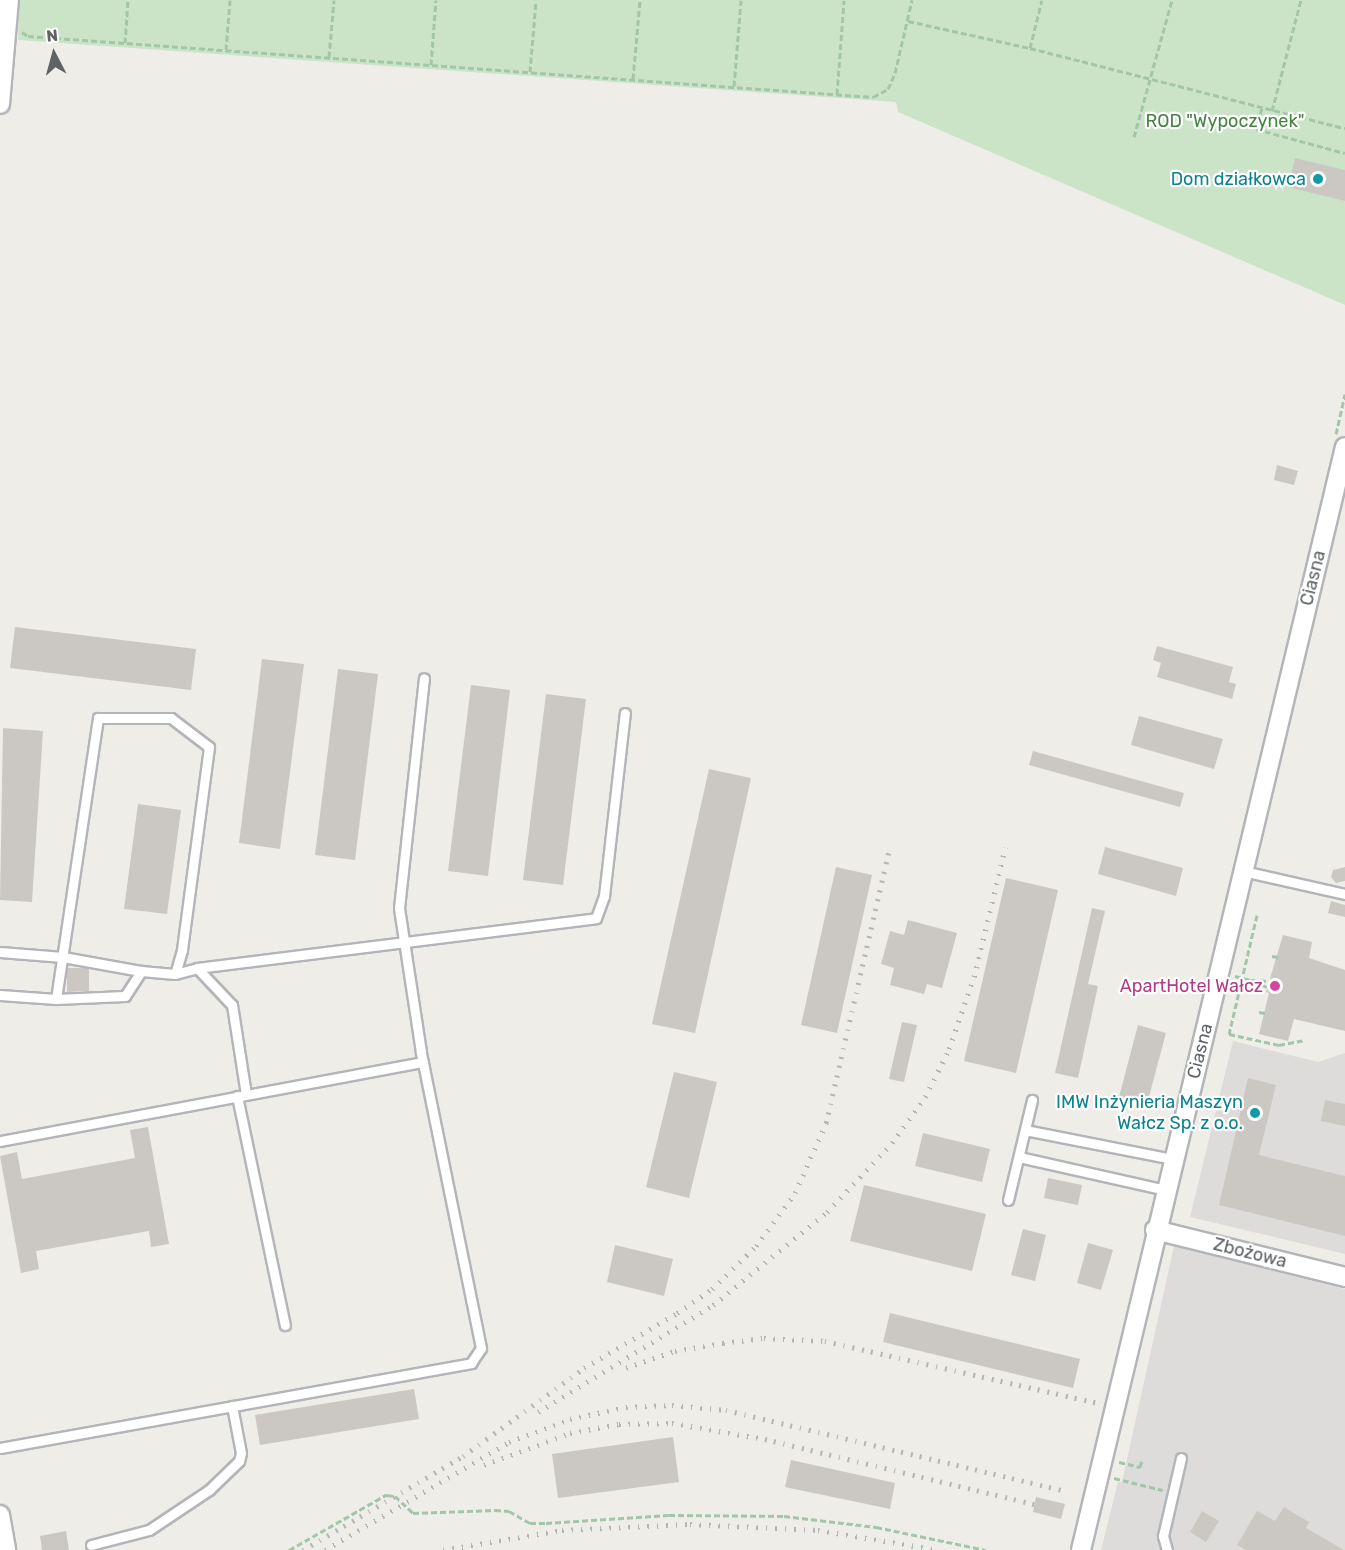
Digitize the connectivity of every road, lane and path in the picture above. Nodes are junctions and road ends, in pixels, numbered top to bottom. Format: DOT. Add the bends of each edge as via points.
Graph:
graph roads {
  1 [pos="9,0"];
  2 [pos="128,0"];
  3 [pos="230,0"];
  4 [pos="333,0"];
  5 [pos="436,0"];
  6 [pos="536,0"];
  7 [pos="640,0"];
  8 [pos="741,0"];
  9 [pos="844,0"];
  10 [pos="912,0"];
  11 [pos="1042,0"];
  12 [pos="1172,0"];
  13 [pos="1301,0"];
  14 [pos="908,21"];
  15 [pos="17,29"];
  16 [pos="125,43"];
  17 [pos="1030,48"];
  18 [pos="226,50"];
  19 [pos="329,57"];
  20 [pos="431,65"];
  21 [pos="530,72"];
  22 [pos="633,79"];
  23 [pos="1151,81"];
  24 [pos="734,87"];
  25 [pos="837,94"];
  26 [pos="0,104"];
  27 [pos="1262,108"];
  28 [pos="1272,111"];
  29 [pos="1345,128"];
  30 [pos="1134,137"];
  31 [pos="1345,153"];
  32 [pos="1345,447"];
  33 [pos="424,678"];
  34 [pos="625,713"];
  35 [pos="1243,871"];
  36 [pos="1345,894"];
  37 [pos="1257,915"];
  38 [pos="403,943"];
  39 [pos="0,952"];
  40 [pos="1272,956"];
  41 [pos="63,957"];
  42 [pos="1278,957"];
  43 [pos="197,968"];
  44 [pos="141,971"];
  45 [pos="175,975"];
  46 [pos="1269,981"];
  47 [pos="1267,987"];
  48 [pos="0,995"];
  49 [pos="56,999"];
  50 [pos="1259,1012"];
  51 [pos="1264,1013"];
  52 [pos="1305,1040"];
  53 [pos="423,1062"];
  54 [pos="242,1095"];
  55 [pos="1032,1100"];
  56 [pos="1025,1130"];
  57 [pos="0,1141"];
  58 [pos="1019,1157"];
  59 [pos="1173,1159"];
  60 [pos="1165,1190"];
  61 [pos="1008,1200"];
  62 [pos="1155,1230"];
  63 [pos="1345,1277"];
  64 [pos="285,1325"];
  65 [pos="232,1406"];
  66 [pos="0,1448"];
  67 [pos="1181,1458"];
  68 [pos="1142,1460"];
  69 [pos="1100,1466"];
  70 [pos="1173,1492"];
  71 [pos="0,1515"];
  72 [pos="92,1545"];
  73 [pos="6,1550"];
  74 [pos="289,1550"];
  75 [pos="986,1550"];
  76 [pos="1081,1550"];
  77 [pos="1167,1550"];
  1 -- 26 [label="street"];
  2 -- 16 [label="path"];
  3 -- 18 [label="path"];
  4 -- 19 [label="path"];
  5 -- 20 [label="path"];
  6 -- 21 [label="path"];
  7 -- 22 [label="path"];
  8 -- 24 [label="path"];
  9 -- 25 [label="path"];
  10 -- 14 [label="path"];
  11 -- 17 [label="path"];
  12 -- 23 [label="path"];
  13 -- 28 [label="path"];
  14 -- 17 [label="path"];
  14 -- 25 [label="path" via="888,89 873,97"];
  15 -- 16 [label="path" via="27,36"];
  16 -- 18 [label="path"];
  17 -- 23 [label="path"];
  18 -- 19 [label="path"];
  19 -- 20 [label="path"];
  20 -- 21 [label="path"];
  21 -- 22 [label="path"];
  22 -- 24 [label="path"];
  23 -- 27 [label="path"];
  23 -- 30 [label="path"];
  24 -- 25 [label="path"];
  27 -- 28 [label="path"];
  27 -- 31 [label="path" via="1256,129"];
  28 -- 29 [label="path"];
  32 -- 35 [label="street, Ciasna"];
  33 -- 38 [label="lane" via="399,908"];
  34 -- 38 [label="lane" via="604,896 596,918"];
  35 -- 36 [label="lane"];
  35 -- 59 [label="street, Ciasna"];
  37 -- 52 [label="path" via="1229,1034 1279,1045"];
  38 -- 43 [label="lane"];
  38 -- 53 [label="lane"];
  39 -- 41 [label="lane"];
  40 -- 42 [label="path"];
  41 -- 44 [label="lane"];
  41 -- 45 [label="lane" via="98,718 171,718 209,747 182,950"];
  41 -- 49 [label="lane"];
  43 -- 45 [label="lane"];
  43 -- 54 [label="lane" via="232,1005"];
  44 -- 45 [label="lane"];
  44 -- 49 [label="lane" via="125,996"];
  46 -- 47 [label="path" via="1251,980"];
  48 -- 49 [label="lane"];
  50 -- 51 [label="path"];
  53 -- 54 [label="lane"];
  53 -- 65 [label="lane" via="481,1348 471,1363"];
  54 -- 57 [label="lane"];
  54 -- 64 [label="lane"];
  55 -- 56 [label="lane"];
  56 -- 58 [label="lane"];
  56 -- 59 [label="lane"];
  58 -- 60 [label="lane"];
  58 -- 61 [label="lane"];
  59 -- 60 [label="street, Ciasna"];
  60 -- 62 [label="street, Ciasna"];
  62 -- 63 [label="street, Zbożowa"];
  62 -- 69 [label="street, Ciasna"];
  65 -- 66 [label="lane"];
  65 -- 72 [label="lane" via="241,1452 239,1461 209,1490 149,1530"];
  67 -- 70 [label="lane"];
  68 -- 69 [label="path" via="1140,1467"];
  69 -- 70 [label="path"];
  69 -- 76 [label="street, Ciasna"];
  70 -- 77 [label="lane" via="1163,1536"];
  71 -- 73 [label="street"];
  74 -- 75 [label="path" via="386,1495 395,1496 413,1513 509,1511 530,1523 669,1515 784,1516 887,1529"];
}
